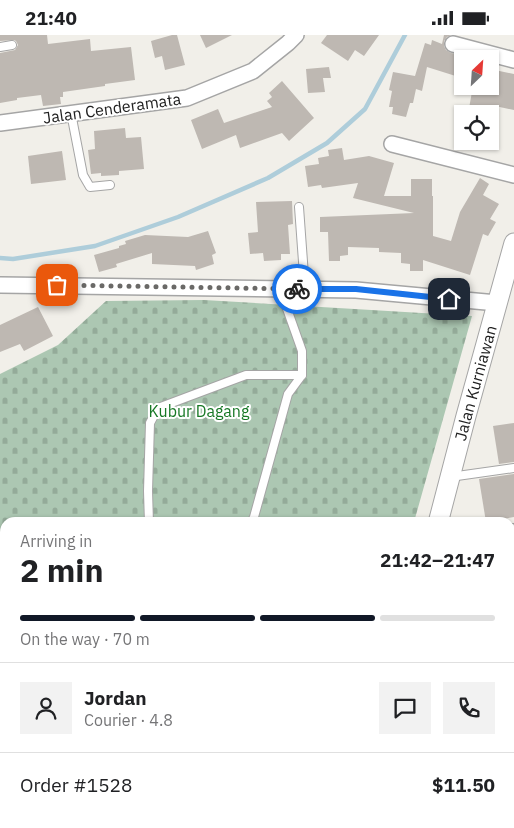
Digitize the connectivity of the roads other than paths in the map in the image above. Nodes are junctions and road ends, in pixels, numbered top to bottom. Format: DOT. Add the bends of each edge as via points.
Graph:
graph roads {
  1 [pos="296,35"];
  2 [pos="453,44"];
  3 [pos="12,45"];
  4 [pos="0,47"];
  5 [pos="514,60"];
  6 [pos="71,113"];
  7 [pos="0,123"];
  8 [pos="392,144"];
  9 [pos="514,175"];
  10 [pos="110,185"];
  11 [pos="299,207"];
  12 [pos="513,252"];
  13 [pos="0,285"];
  14 [pos="280,289"];
  15 [pos="305,289"];
  16 [pos="497,303"];
  17 [pos="302,375"];
  18 [pos="514,468"];
  19 [pos="450,477"];
  20 [pos="149,517"];
  21 [pos="254,517"];
  22 [pos="441,517"];
  1 -- 6 [label="street, Jalan Cenderamata" via="253,71 187,98"];
  2 -- 5 [label="street"];
  3 -- 4 [label="lane"];
  6 -- 7 [label="street, Jalan Cenderamata"];
  6 -- 10 [label="lane" via="83,175 90,187"];
  8 -- 9 [label="street"];
  11 -- 15 [label="lane"];
  12 -- 16 [label="street, Jalan Kurniawan"];
  13 -- 14 [label="street"];
  14 -- 15 [label="street"];
  14 -- 17 [label="lane" via="302,351"];
  15 -- 16 [label="street" via="356,289"];
  16 -- 19 [label="street, Jalan Kurniawan"];
  17 -- 20 [label="lane" via="246,375 158,408 150,423"];
  17 -- 21 [label="lane" via="288,394"];
  18 -- 19 [label="lane"];
  19 -- 22 [label="street, Jalan Kurniawan"];
}
